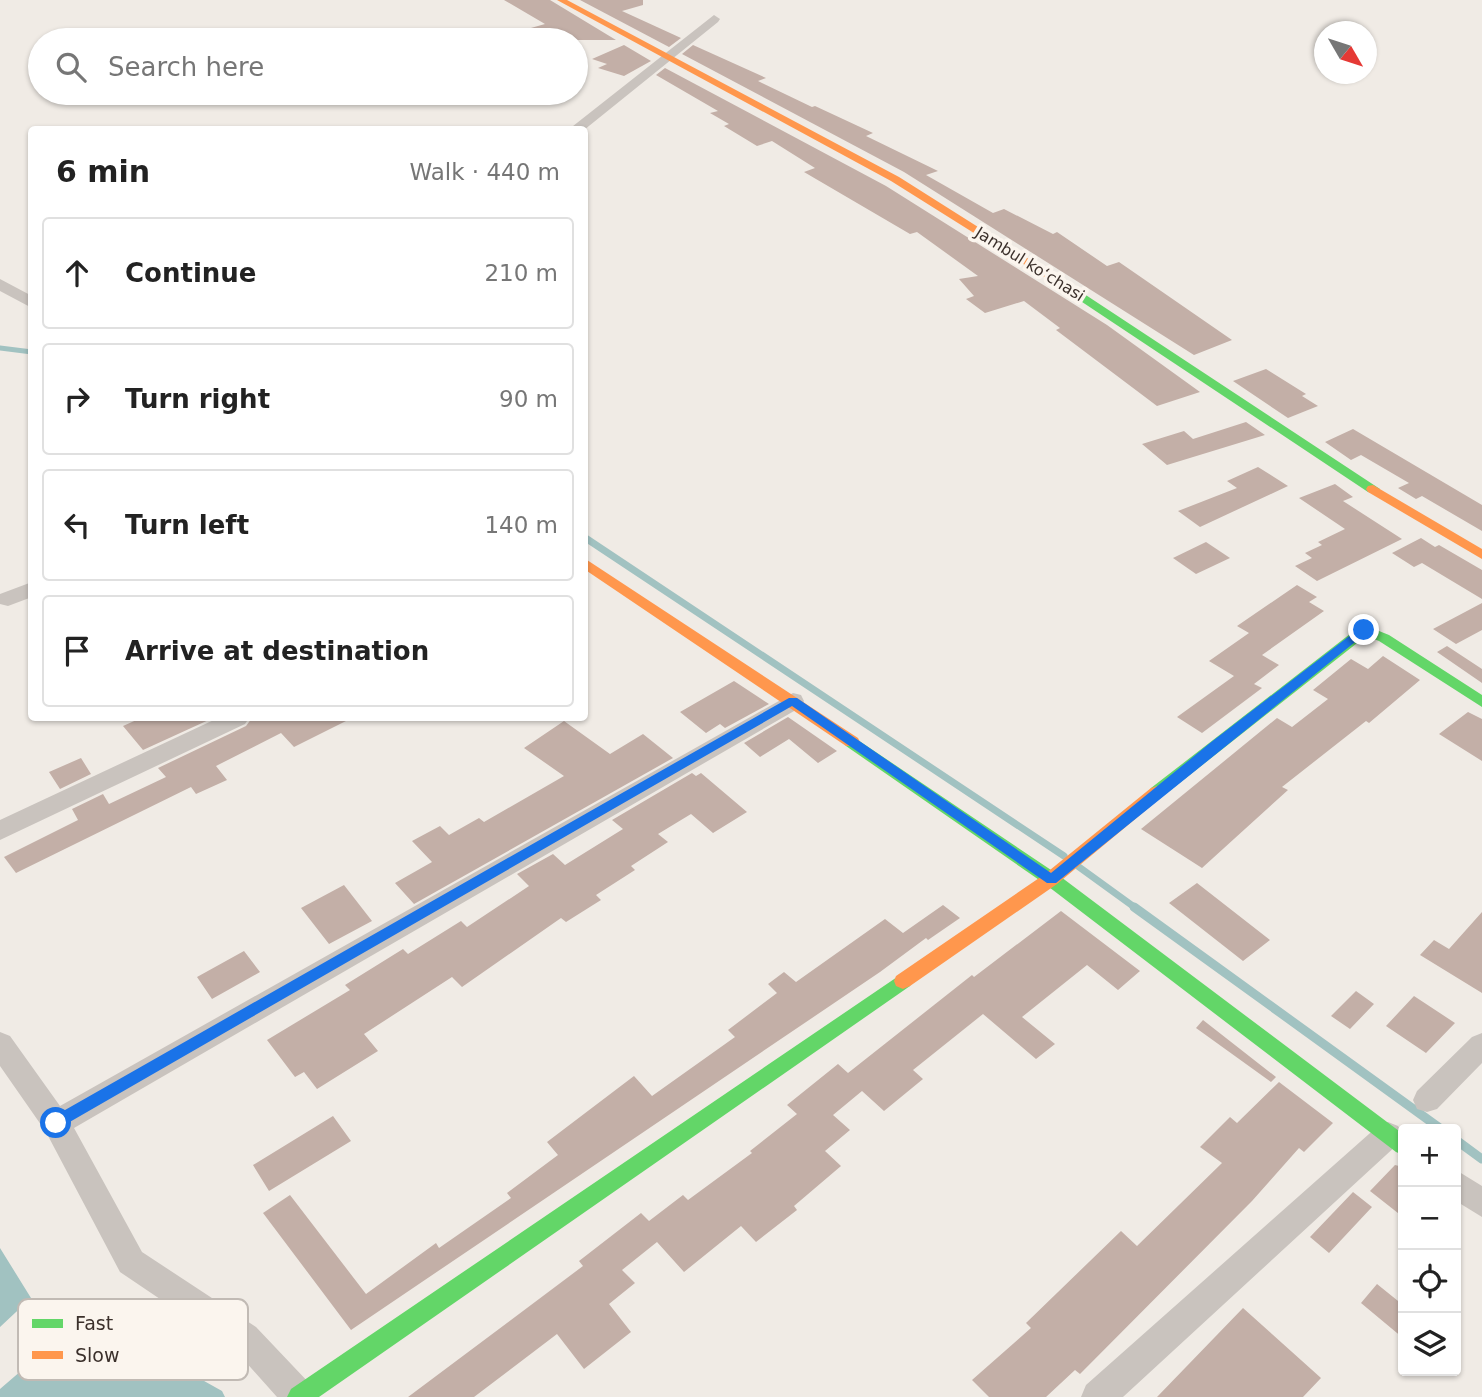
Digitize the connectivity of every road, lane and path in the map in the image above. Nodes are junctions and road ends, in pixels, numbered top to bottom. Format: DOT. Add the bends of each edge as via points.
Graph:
graph roads {
  1 [pos="561,0"];
  2 [pos="714,19"];
  3 [pos="665,58"];
  4 [pos="580,126"];
  5 [pos="0,284"];
  6 [pos="28,301"];
  7 [pos="1482,555"];
  8 [pos="588,565"];
  9 [pos="28,591"];
  10 [pos="8,599"];
  11 [pos="793,701"];
  12 [pos="1482,702"];
  13 [pos="231,721"];
  14 [pos="0,831"];
  15 [pos="1051,879"];
  16 [pos="0,1044"];
  17 [pos="1482,1045"];
  18 [pos="1427,1100"];
  19 [pos="56,1123"];
  20 [pos="1396,1141"];
  21 [pos="1460,1187"];
  22 [pos="1482,1203"];
  23 [pos="186,1299"];
  24 [pos="248,1341"];
  25 [pos="299,1397"];
  26 [pos="1098,1397"];
  1 -- 3 [label="street, Jambul ko‘chasi"];
  2 -- 3 [label="street"];
  3 -- 4 [label="street"];
  3 -- 7 [label="street, Jambul ko‘chasi" via="895,179 1117,318 1338,467"];
  5 -- 6 [label="street"];
  8 -- 11 [label="street"];
  9 -- 10 [label="street"];
  11 -- 15 [label="street"];
  11 -- 19 [label="street"];
  12 -- 15 [label="street" via="1384,638 1364,630"];
  13 -- 14 [label="street"];
  15 -- 20 [label="street"];
  15 -- 25 [label="street"];
  16 -- 19 [label="street"];
  17 -- 18 [label="street"];
  19 -- 23 [label="street" via="131,1262"];
  20 -- 26 [label="street"];
  21 -- 22 [label="street"];
  24 -- 25 [label="street"];
}
